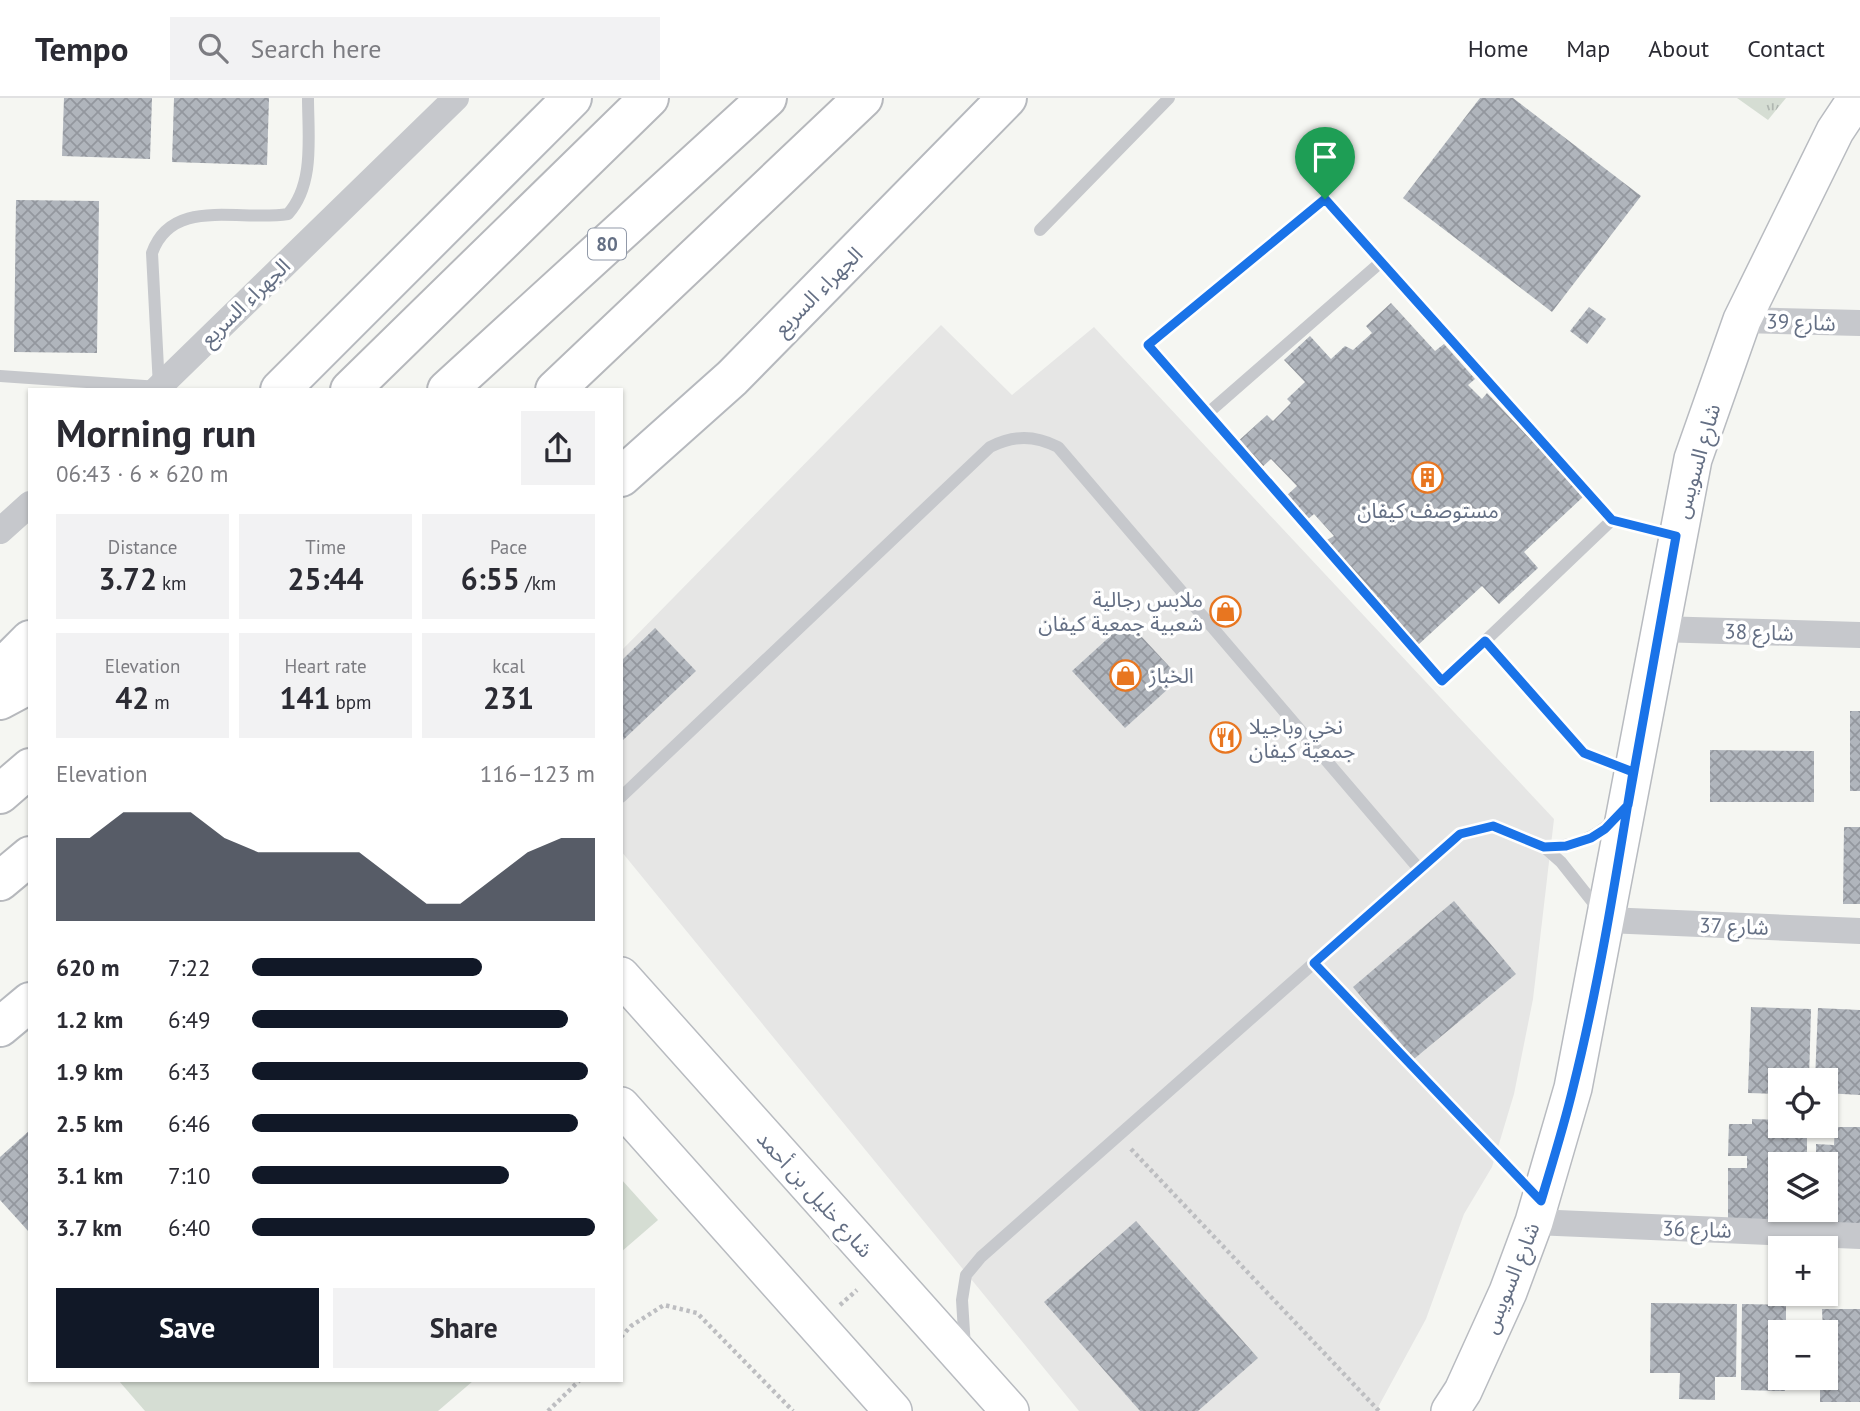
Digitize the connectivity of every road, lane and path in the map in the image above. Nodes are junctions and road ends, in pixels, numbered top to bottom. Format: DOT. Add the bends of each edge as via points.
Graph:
graph roads {
  1 [pos="308,98"];
  2 [pos="456,98"];
  3 [pos="572,98"];
  4 [pos="649,98"];
  5 [pos="767,98"];
  6 [pos="863,98"];
  7 [pos="1007,98"];
  8 [pos="1169,98"];
  9 [pos="1857,98"];
  10 [pos="1040,230"];
  11 [pos="1381,262"];
  12 [pos="1742,320"];
  13 [pos="1860,323"];
  14 [pos="0,376"];
  15 [pos="146,388"];
  16 [pos="158,388"];
  17 [pos="159,388"];
  18 [pos="282,388"];
  19 [pos="352,388"];
  20 [pos="449,388"];
  21 [pos="557,388"];
  22 [pos="1208,413"];
  23 [pos="623,475"];
  24 [pos="28,506"];
  25 [pos="1612,520"];
  26 [pos="0,531"];
  27 [pos="1676,536"];
  28 [pos="1658,629"];
  29 [pos="1860,635"];
  30 [pos="1485,641"];
  31 [pos="28,642"];
  32 [pos="0,670"];
  33 [pos="28,685"];
  34 [pos="0,700"];
  35 [pos="28,770"];
  36 [pos="1631,788"];
  37 [pos="0,794"];
  38 [pos="623,795"];
  39 [pos="1544,847"];
  40 [pos="28,858"];
  41 [pos="1420,870"];
  42 [pos="0,881"];
  43 [pos="1607,920"];
  44 [pos="1860,931"];
  45 [pos="1314,963"];
  46 [pos="623,978"];
  47 [pos="28,1004"];
  48 [pos="0,1027"];
  49 [pos="623,1108"];
  50 [pos="1119,1136"];
  51 [pos="1538,1212"];
  52 [pos="1860,1236"];
  53 [pos="881,1268"];
  54 [pos="817,1326"];
  55 [pos="623,1335"];
  56 [pos="965,1362"];
  57 [pos="578,1382"];
  58 [pos="548,1411"];
  59 [pos="793,1411"];
  60 [pos="893,1411"];
  61 [pos="1010,1411"];
  62 [pos="1379,1411"];
  63 [pos="1450,1411"];
  1 -- 16 [label="lane" via="307,167 298,204 288,214 182,219 158,236 152,253"];
  2 -- 17 [label="street, الجهراء السريع"];
  3 -- 18 [label="main road"];
  4 -- 19 [label="main road"];
  5 -- 20 [label="main road, 80"];
  6 -- 21 [label="main road"];
  7 -- 23 [label="main road, الجهراء السريع" via="732,378"];
  8 -- 10 [label="lane"];
  9 -- 12 [label="street, شارع السويس" via="1835,131"];
  11 -- 22 [label="lane"];
  11 -- 22 [label="lane" via="1325,199 1148,345"];
  11 -- 25 [label="lane"];
  12 -- 13 [label="street, 39 شارع"];
  12 -- 27 [label="street, شارع السويس" via="1693,459"];
  14 -- 15 [label="lane"];
  22 -- 30 [label="lane" via="1442,681"];
  24 -- 26 [label="street"];
  25 -- 27 [label="lane"];
  25 -- 30 [label="lane"];
  27 -- 28 [label="street, شارع السويس"];
  28 -- 29 [label="street, شارع 38"];
  28 -- 36 [label="street, شارع السويس"];
  30 -- 36 [label="lane" via="1584,753"];
  31 -- 32 [label="main road"];
  33 -- 34 [label="main road"];
  35 -- 37 [label="main road"];
  36 -- 39 [label="lane" via="1605,829 1566,846"];
  36 -- 43 [label="street, شارع السويس"];
  38 -- 41 [label="lane" via="990,447 1031,437 1058,447"];
  39 -- 41 [label="lane" via="1493,826 1478,828 1460,834"];
  39 -- 43 [label="lane"];
  40 -- 42 [label="main road"];
  41 -- 45 [label="lane"];
  43 -- 44 [label="street, شارع 37"];
  43 -- 51 [label="street, شارع السويس" via="1573,1088"];
  45 -- 50 [label="lane"];
  45 -- 51 [label="path"];
  46 -- 53 [label="street, شارع خليل بن أحمد"];
  47 -- 48 [label="main road"];
  49 -- 54 [label="street"];
  50 -- 56 [label="lane" via="966,1275 962,1300"];
  50 -- 62 [label="path"];
  51 -- 52 [label="street, شارع 36"];
  51 -- 63 [label="street, شارع السويس" via="1508,1292"];
  53 -- 54 [label="path"];
  53 -- 56 [label="street, شارع خليل بن أحمد"];
  54 -- 60 [label="street"];
  55 -- 59 [label="path" via="664,1305 697,1313"];
  56 -- 61 [label="street, شارع خليل بن أحمد"];
  57 -- 58 [label="path"];
}
